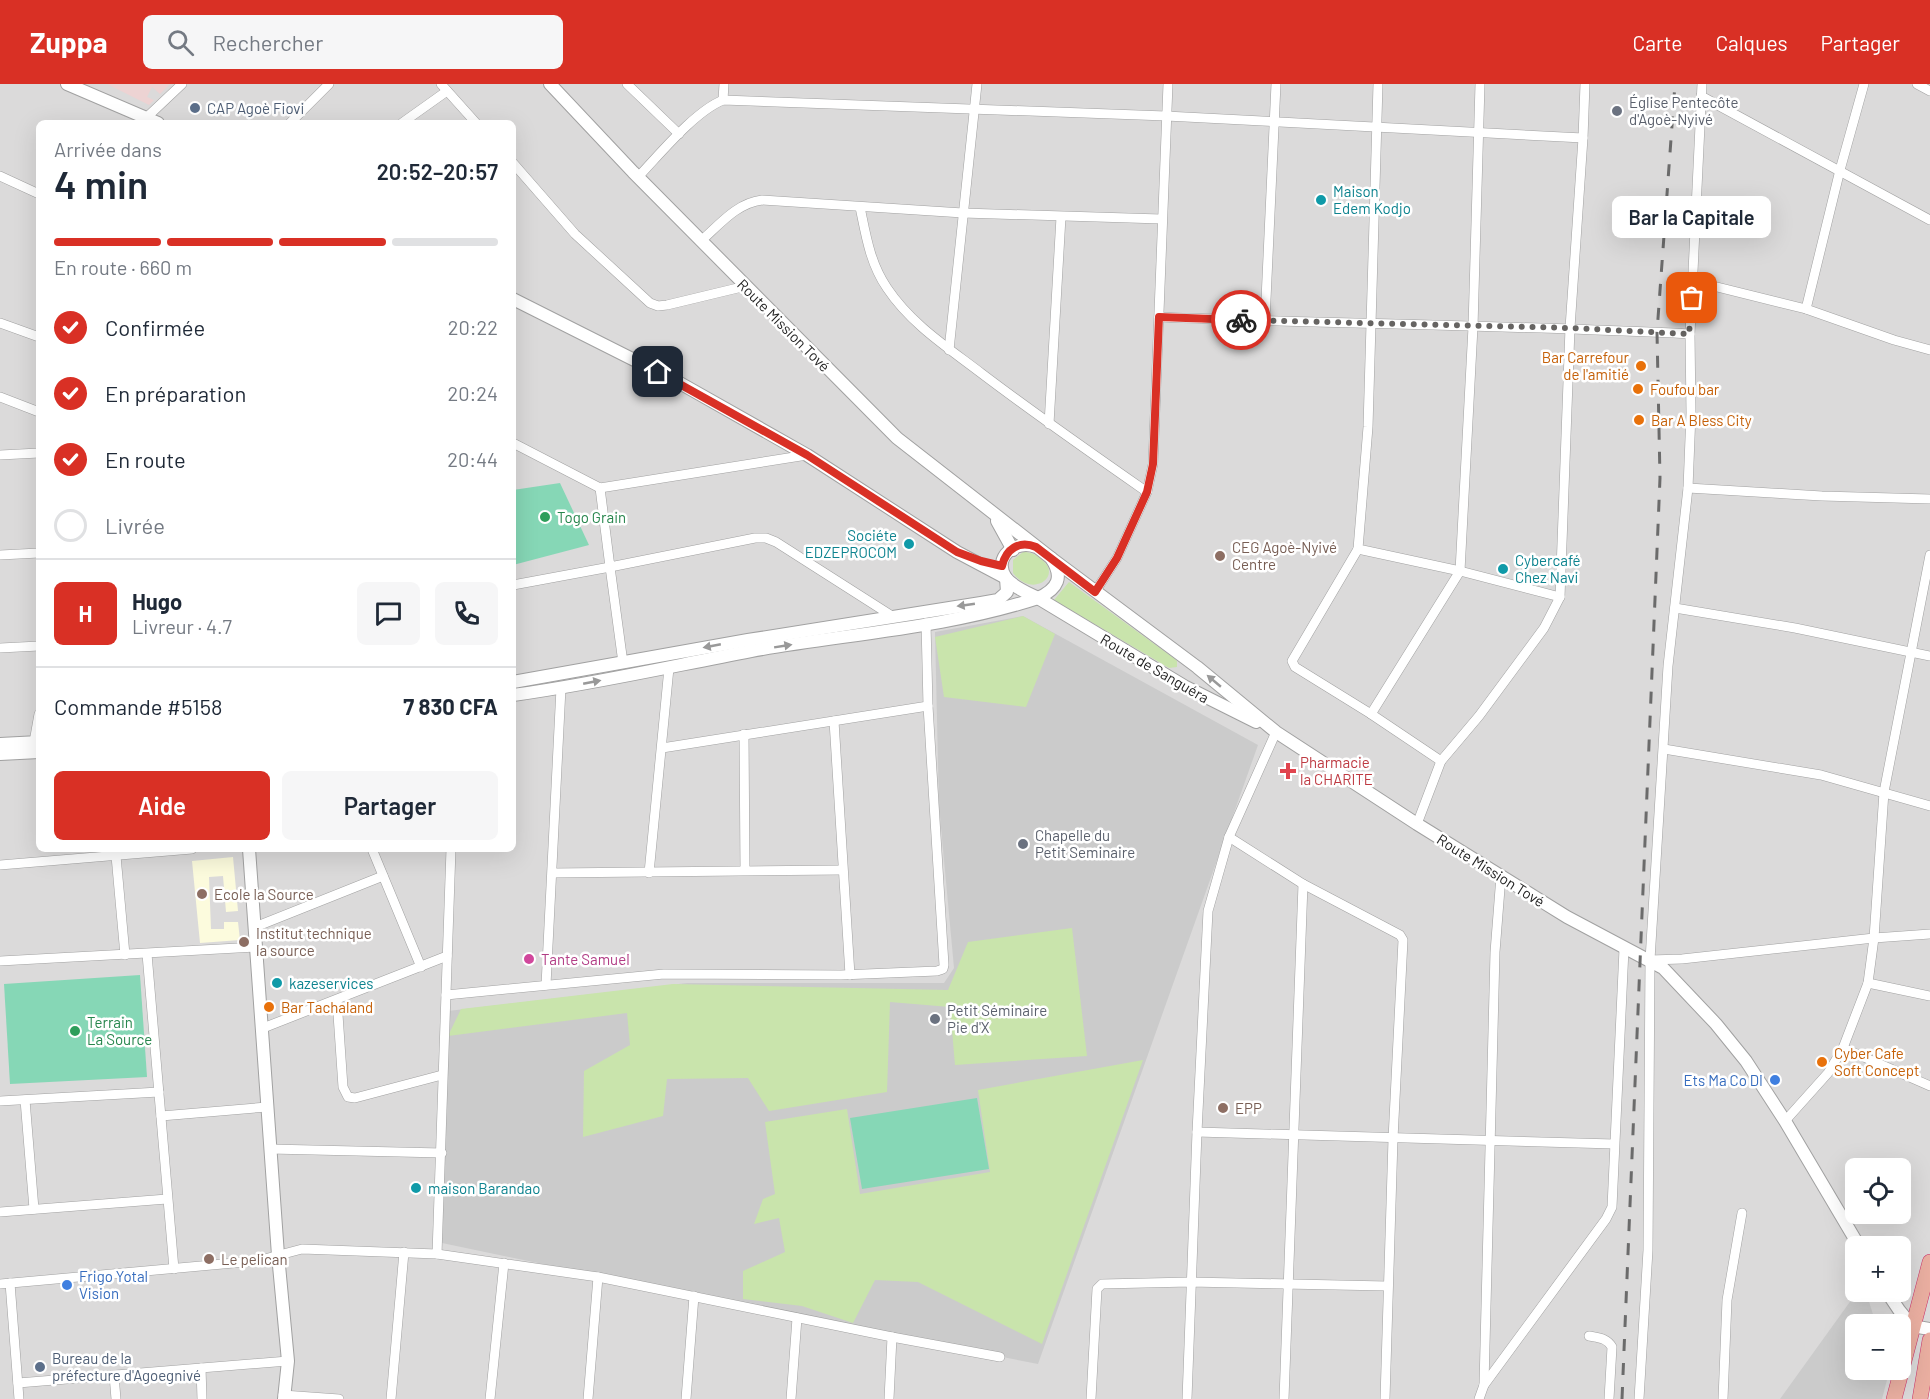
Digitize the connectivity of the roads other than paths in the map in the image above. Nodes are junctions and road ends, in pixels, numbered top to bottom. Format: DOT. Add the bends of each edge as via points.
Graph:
graph roads {
  1 [pos="67,84"];
  2 [pos="182,84"];
  3 [pos="328,84"];
  4 [pos="550,84"];
  5 [pos="627,84"];
  6 [pos="724,84"];
  7 [pos="977,84"];
  8 [pos="1167,84"];
  9 [pos="1276,84"];
  10 [pos="1378,84"];
  11 [pos="1480,84"];
  12 [pos="1585,84"];
  13 [pos="1701,84"];
  14 [pos="1864,84"];
  15 [pos="1917,84"];
  16 [pos="444,87"];
  17 [pos="1930,92"];
  18 [pos="1701,96"];
  19 [pos="723,100"];
  20 [pos="975,109"];
  21 [pos="1166,116"];
  22 [pos="152,120"];
  23 [pos="293,120"];
  24 [pos="406,120"];
  25 [pos="473,120"];
  26 [pos="1275,122"];
  27 [pos="1377,128"];
  28 [pos="1478,131"];
  29 [pos="679,134"];
  30 [pos="1583,138"];
  31 [pos="516,166"];
  32 [pos="1840,170"];
  33 [pos="0,176"];
  34 [pos="638,177"];
  35 [pos="36,193"];
  36 [pos="860,207"];
  37 [pos="963,213"];
  38 [pos="1062,217"];
  39 [pos="1161,219"];
  40 [pos="1930,220"];
  41 [pos="702,240"];
  42 [pos="1693,281"];
  43 [pos="746,286"];
  44 [pos="516,301"];
  45 [pos="1806,309"];
  46 [pos="1159,317"];
  47 [pos="1265,321"];
  48 [pos="1372,322"];
  49 [pos="0,323"];
  50 [pos="1473,327"];
  51 [pos="1570,328"];
  52 [pos="1689,334"];
  53 [pos="36,336"];
  54 [pos="949,350"];
  55 [pos="1930,350"];
  56 [pos="0,398"];
  57 [pos="36,411"];
  58 [pos="1049,424"];
  59 [pos="516,445"];
  60 [pos="36,453"];
  61 [pos="0,454"];
  62 [pos="807,455"];
  63 [pos="600,488"];
  64 [pos="1688,488"];
  65 [pos="1147,492"];
  66 [pos="1930,499"];
  67 [pos="988,507"];
  68 [pos="1036,547"];
  69 [pos="1358,549"];
  70 [pos="1010,550"];
  71 [pos="957,552"];
  72 [pos="36,553"];
  73 [pos="0,555"];
  74 [pos="1930,555"];
  75 [pos="1051,558"];
  76 [pos="1004,561"];
  77 [pos="610,567"];
  78 [pos="1460,571"];
  79 [pos="1928,577"];
  80 [pos="1006,578"];
  81 [pos="516,584"];
  82 [pos="1095,592"];
  83 [pos="1560,597"];
  84 [pos="1038,598"];
  85 [pos="1675,608"];
  86 [pos="892,616"];
  87 [pos="926,623"];
  88 [pos="36,646"];
  89 [pos="0,648"];
  90 [pos="1912,651"];
  91 [pos="1930,656"];
  92 [pos="623,663"];
  93 [pos="1197,667"];
  94 [pos="669,668"];
  95 [pos="626,676"];
  96 [pos="516,681"];
  97 [pos="1184,686"];
  98 [pos="561,688"];
  99 [pos="516,695"];
  100 [pos="928,706"];
  101 [pos="1371,714"];
  102 [pos="834,721"];
  103 [pos="1275,732"];
  104 [pos="744,735"];
  105 [pos="0,744"];
  106 [pos="36,745"];
  107 [pos="36,745"];
  108 [pos="662,748"];
  109 [pos="1664,749"];
  110 [pos="0,754"];
  111 [pos="1441,761"];
  112 [pos="1884,792"];
  113 [pos="1930,806"];
  114 [pos="1417,824"];
  115 [pos="1229,837"];
  116 [pos="56,852"];
  117 [pos="159,852"];
  118 [pos="249,852"];
  119 [pos="373,852"];
  120 [pos="451,852"];
  121 [pos="116,856"];
  122 [pos="58,861"];
  123 [pos="0,865"];
  124 [pos="745,870"];
  125 [pos="842,870"];
  126 [pos="553,873"];
  127 [pos="648,873"];
  128 [pos="383,876"];
  129 [pos="1501,876"];
  130 [pos="1303,884"];
  131 [pos="255,927"];
  132 [pos="1930,934"];
  133 [pos="1874,938"];
  134 [pos="257,947"];
  135 [pos="1624,949"];
  136 [pos="147,954"];
  137 [pos="125,955"];
  138 [pos="447,956"];
  139 [pos="1650,960"];
  140 [pos="0,961"];
  141 [pos="421,967"];
  142 [pos="850,975"];
  143 [pos="1868,983"];
  144 [pos="546,985"];
  145 [pos="446,995"];
  146 [pos="1930,996"];
  147 [pos="337,1000"];
  148 [pos="263,1028"];
  149 [pos="1843,1048"];
  150 [pos="442,1075"];
  151 [pos="1930,1086"];
  152 [pos="159,1092"];
  153 [pos="25,1100"];
  154 [pos="0,1101"];
  155 [pos="267,1107"];
  156 [pos="161,1116"];
  157 [pos="1785,1121"];
  158 [pos="1197,1132"];
  159 [pos="1294,1136"];
  160 [pos="1393,1139"];
  161 [pos="1490,1139"];
  162 [pos="1614,1144"];
  163 [pos="270,1149"];
  164 [pos="442,1153"];
  165 [pos="167,1199"];
  166 [pos="34,1209"];
  167 [pos="0,1212"];
  168 [pos="1742,1213"];
  169 [pos="1853,1236"];
  170 [pos="404,1252"];
  171 [pos="437,1254"];
  172 [pos="278,1255"];
  173 [pos="1930,1262"];
  174 [pos="504,1263"];
  175 [pos="174,1269"];
  176 [pos="598,1277"];
  177 [pos="1190,1282"];
  178 [pos="5,1283"];
  179 [pos="1288,1284"];
  180 [pos="1388,1286"];
  181 [pos="694,1296"];
  182 [pos="1894,1302"];
  183 [pos="797,1318"];
  184 [pos="1912,1326"];
  185 [pos="1930,1329"];
  186 [pos="1589,1336"];
  187 [pos="892,1337"];
  188 [pos="1930,1340"];
  189 [pos="1000,1357"];
  190 [pos="288,1361"];
  191 [pos="201,1368"];
  192 [pos="114,1375"];
  193 [pos="18,1383"];
  194 [pos="1484,1384"];
  195 [pos="284,1397"];
  196 [pos="19,1399"];
  197 [pos="116,1399"];
  198 [pos="202,1399"];
  199 [pos="339,1399"];
  200 [pos="391,1399"];
  201 [pos="490,1399"];
  202 [pos="588,1399"];
  203 [pos="686,1399"];
  204 [pos="791,1399"];
  205 [pos="889,1399"];
  206 [pos="1091,1399"];
  207 [pos="1187,1399"];
  208 [pos="1284,1399"];
  209 [pos="1384,1399"];
  210 [pos="1479,1399"];
  211 [pos="1609,1399"];
  212 [pos="1639,1399"];
  213 [pos="1723,1399"];
  214 [pos="1894,1399"];
  215 [pos="1920,1399"];
  1 -- 22 [label="street"];
  2 -- 22 [label="street"];
  3 -- 23 [label="street"];
  4 -- 34 [label="street, Route Mission Tové"];
  5 -- 29 [label="street"];
  6 -- 19 [label="street"];
  7 -- 20 [label="street"];
  8 -- 21 [label="street"];
  9 -- 26 [label="street"];
  10 -- 27 [label="street"];
  11 -- 28 [label="street"];
  12 -- 30 [label="street"];
  13 -- 18 [label="street"];
  14 -- 32 [label="street"];
  15 -- 17 [label="street"];
  16 -- 24 [label="street"];
  16 -- 25 [label="street"];
  18 -- 32 [label="street"];
  18 -- 42 [label="street"];
  19 -- 20 [label="street"];
  19 -- 29 [label="street"];
  20 -- 21 [label="street"];
  20 -- 37 [label="street"];
  21 -- 26 [label="street"];
  21 -- 39 [label="street"];
  26 -- 27 [label="street"];
  26 -- 47 [label="street"];
  27 -- 28 [label="street"];
  27 -- 48 [label="street"];
  28 -- 30 [label="street"];
  28 -- 50 [label="street"];
  29 -- 34 [label="street"];
  30 -- 51 [label="street"];
  31 -- 43 [label="street" via="575,234 650,303 667,305"];
  32 -- 40 [label="street"];
  32 -- 45 [label="street"];
  33 -- 35 [label="street"];
  34 -- 41 [label="street, Route Mission Tové"];
  36 -- 37 [label="street"];
  36 -- 41 [label="street" via="752,201"];
  36 -- 54 [label="street" via="869,255 885,287 904,311"];
  37 -- 38 [label="street"];
  37 -- 54 [label="street"];
  38 -- 39 [label="street"];
  38 -- 58 [label="street"];
  39 -- 46 [label="street"];
  41 -- 43 [label="street, Route Mission Tové"];
  42 -- 45 [label="street"];
  42 -- 52 [label="street"];
  43 -- 67 [label="street, Route Mission Tové" via="897,438"];
  44 -- 62 [label="street" via="678,382"];
  45 -- 55 [label="street"];
  46 -- 47 [label="street"];
  46 -- 65 [label="street" via="1153,464"];
  47 -- 48 [label="street"];
  48 -- 50 [label="street"];
  48 -- 69 [label="street"];
  49 -- 53 [label="street"];
  50 -- 51 [label="street"];
  50 -- 78 [label="street"];
  51 -- 52 [label="street"];
  51 -- 83 [label="street"];
  52 -- 64 [label="street"];
  54 -- 58 [label="street"];
  56 -- 57 [label="street"];
  58 -- 65 [label="street"];
  59 -- 63 [label="street"];
  60 -- 61 [label="street"];
  62 -- 63 [label="street"];
  62 -- 71 [label="street"];
  63 -- 77 [label="street"];
  64 -- 66 [label="street"];
  64 -- 85 [label="street"];
  65 -- 82 [label="street" via="1117,558"];
  67 -- 68 [label="street, Route Mission Tové"];
  67 -- 70 [label="street" via="1008,537"];
  68 -- 70 [label="street" via="1023,544"];
  68 -- 75 [label="street, Route Mission Tové"];
  69 -- 78 [label="street"];
  69 -- 101 [label="street" via="1292,661 1295,667"];
  70 -- 76 [label="street"];
  71 -- 76 [label="street" via="996,566 1002,566"];
  71 -- 80 [label="street"];
  72 -- 73 [label="street"];
  74 -- 79 [label="street"];
  75 -- 82 [label="street, Route Mission Tové"];
  75 -- 84 [label="street" via="1057,569 1057,583 1050,593"];
  76 -- 80 [label="street"];
  77 -- 81 [label="street"];
  77 -- 86 [label="street" via="766,538"];
  77 -- 92 [label="street"];
  78 -- 83 [label="street"];
  78 -- 101 [label="street"];
  79 -- 90 [label="street"];
  80 -- 84 [label="street, Route de Sanguéra"];
  80 -- 86 [label="street, one-way" via="1007,592 998,600"];
  82 -- 93 [label="street, Route Mission Tové"];
  83 -- 111 [label="street" via="1544,628"];
  84 -- 87 [label="street" via="982,614"];
  84 -- 97 [label="street, Route de Sanguéra"];
  85 -- 90 [label="street"];
  85 -- 109 [label="street"];
  86 -- 92 [label="street, one-way"];
  94 -- 87 [label="street, one-way"];
  87 -- 100 [label="street"];
  88 -- 89 [label="street"];
  90 -- 91 [label="street"];
  90 -- 112 [label="street"];
  92 -- 95 [label="street"];
  92 -- 96 [label="street"];
  93 -- 97 [label="street"];
  103 -- 93 [label="street, Route Mission Tové, one-way"];
  94 -- 95 [label="street"];
  94 -- 108 [label="street"];
  98 -- 95 [label="street, one-way"];
  97 -- 103 [label="street, Route de Sanguéra"];
  98 -- 99 [label="street"];
  98 -- 126 [label="street"];
  100 -- 102 [label="street"];
  100 -- 142 [label="street" via="943,969"];
  101 -- 111 [label="street"];
  102 -- 104 [label="street"];
  102 -- 125 [label="street"];
  103 -- 114 [label="street, Route Mission Tové"];
  103 -- 115 [label="street"];
  104 -- 108 [label="street"];
  104 -- 124 [label="street"];
  105 -- 106 [label="street"];
  107 -- 110 [label="street"];
  108 -- 127 [label="street"];
  109 -- 112 [label="street" via="1821,775"];
  109 -- 139 [label="street"];
  111 -- 114 [label="street"];
  112 -- 113 [label="street"];
  112 -- 133 [label="street"];
  114 -- 129 [label="street, Route Mission Tové"];
  115 -- 130 [label="street"];
  115 -- 158 [label="street" via="1208,910"];
  116 -- 122 [label="street"];
  117 -- 121 [label="street"];
  118 -- 131 [label="street"];
  119 -- 128 [label="street"];
  120 -- 138 [label="street"];
  121 -- 122 [label="street"];
  121 -- 137 [label="street"];
  122 -- 123 [label="street"];
  124 -- 125 [label="street"];
  124 -- 127 [label="street"];
  125 -- 142 [label="street"];
  126 -- 127 [label="street"];
  126 -- 144 [label="street"];
  128 -- 131 [label="street"];
  128 -- 141 [label="street"];
  129 -- 135 [label="street, Route Mission Tové"];
  129 -- 161 [label="street"];
  130 -- 159 [label="street"];
  130 -- 160 [label="street" via="1403,940"];
  131 -- 134 [label="street"];
  132 -- 133 [label="street"];
  133 -- 139 [label="street"];
  133 -- 143 [label="street"];
  134 -- 136 [label="street"];
  134 -- 148 [label="street"];
  135 -- 139 [label="street, Route Mission Tové"];
  135 -- 162 [label="street"];
  136 -- 137 [label="street"];
  136 -- 152 [label="street"];
  137 -- 140 [label="street"];
  138 -- 141 [label="street"];
  138 -- 145 [label="street"];
  139 -- 157 [label="street, Route Mission Tové" via="1675,978 1716,1024"];
  139 -- 212 [label="street" via="1648,1250"];
  141 -- 147 [label="street"];
  142 -- 144 [label="street" via="664,974"];
  143 -- 146 [label="street"];
  143 -- 149 [label="street"];
  144 -- 145 [label="street"];
  145 -- 150 [label="street"];
  147 -- 148 [label="street"];
  147 -- 150 [label="street" via="343,1087 348,1097"];
  148 -- 155 [label="street"];
  149 -- 151 [label="street"];
  149 -- 157 [label="street" via="1828,1073"];
  150 -- 164 [label="street"];
  152 -- 153 [label="street"];
  152 -- 156 [label="street"];
  153 -- 154 [label="street"];
  153 -- 166 [label="street"];
  155 -- 156 [label="street"];
  155 -- 163 [label="street"];
  156 -- 165 [label="street"];
  157 -- 169 [label="street, Route Mission Tové"];
  158 -- 159 [label="street"];
  158 -- 177 [label="street"];
  159 -- 160 [label="street"];
  159 -- 179 [label="street"];
  160 -- 161 [label="street"];
  160 -- 180 [label="street"];
  161 -- 162 [label="street"];
  161 -- 194 [label="street"];
  162 -- 194 [label="street" via="1610,1213"];
  163 -- 164 [label="street"];
  163 -- 172 [label="street"];
  164 -- 171 [label="street"];
  165 -- 166 [label="street"];
  165 -- 175 [label="street"];
  166 -- 167 [label="street"];
  168 -- 213 [label="street" via="1727,1300"];
  170 -- 171 [label="street"];
  170 -- 172 [label="street" via="302,1250"];
  170 -- 200 [label="street"];
  171 -- 174 [label="street"];
  172 -- 175 [label="street" via="257,1261"];
  172 -- 190 [label="street"];
  173 -- 184 [label="highway"];
  174 -- 176 [label="street"];
  174 -- 201 [label="street"];
  175 -- 178 [label="street"];
  176 -- 181 [label="street"];
  176 -- 202 [label="street"];
  177 -- 179 [label="street"];
  177 -- 206 [label="street" via="1100,1285"];
  177 -- 207 [label="street"];
  178 -- 193 [label="street"];
  179 -- 180 [label="street"];
  179 -- 208 [label="street"];
  180 -- 209 [label="street"];
  181 -- 183 [label="street"];
  181 -- 203 [label="street"];
  182 -- 184 [label="street"];
  183 -- 187 [label="street"];
  183 -- 204 [label="street"];
  184 -- 185 [label="street"];
  184 -- 214 [label="highway"];
  186 -- 211 [label="street" via="1602,1338 1612,1347"];
  187 -- 189 [label="street"];
  187 -- 205 [label="street"];
  188 -- 215 [label="highway"];
  190 -- 191 [label="street"];
  190 -- 195 [label="street"];
  191 -- 192 [label="street"];
  191 -- 198 [label="street"];
  192 -- 193 [label="street"];
  192 -- 197 [label="street"];
  193 -- 196 [label="street"];
  194 -- 210 [label="street"];
  195 -- 199 [label="street"];
}
